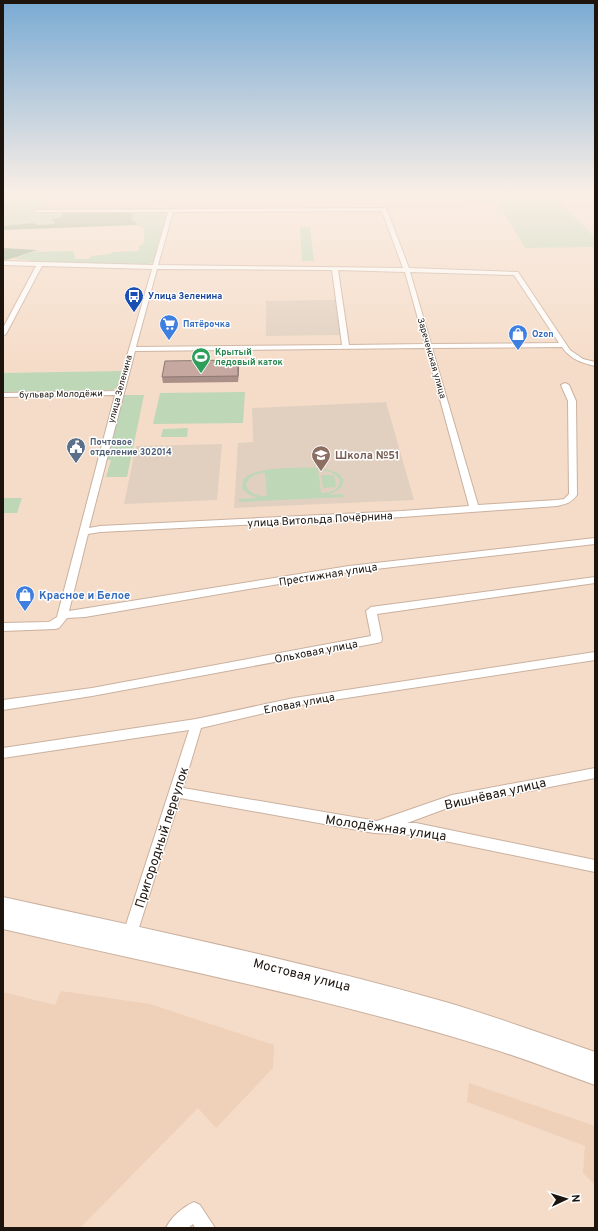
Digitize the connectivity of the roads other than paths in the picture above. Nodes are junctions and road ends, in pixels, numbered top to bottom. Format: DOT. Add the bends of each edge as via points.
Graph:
graph roads {
  1 [pos="160,249"];
  2 [pos="400,249"];
  3 [pos="3,263"];
  4 [pos="40,264"];
  5 [pos="156,266"];
  6 [pos="335,268"];
  7 [pos="408,270"];
  8 [pos="3,334"];
  9 [pos="564,345"];
  10 [pos="346,347"];
  11 [pos="429,347"];
  12 [pos="131,349"];
  13 [pos="595,364"];
  14 [pos="565,385"];
  15 [pos="119,393"];
  16 [pos="3,395"];
  17 [pos="474,508"];
  18 [pos="82,532"];
  19 [pos="595,541"];
  20 [pos="595,580"];
  21 [pos="63,615"];
  22 [pos="3,627"];
  23 [pos="595,656"];
  24 [pos="3,705"];
  25 [pos="196,724"];
  26 [pos="3,753"];
  27 [pos="595,773"];
  28 [pos="176,792"];
  29 [pos="374,827"];
  30 [pos="595,866"];
  31 [pos="3,906"];
  32 [pos="3,920"];
  33 [pos="127,941"];
  34 [pos="595,1062"];
  35 [pos="595,1075"];
  36 [pos="175,1228"];
  37 [pos="206,1228"];
  1 -- 5 [label="street, улица Зеленина"];
  2 -- 7 [label="street, Зареченская улица"];
  3 -- 4 [label="street"];
  4 -- 5 [label="street"];
  4 -- 8 [label="street"];
  5 -- 6 [label="street"];
  5 -- 12 [label="street, улица Зеленина"];
  6 -- 7 [label="street"];
  6 -- 10 [label="street"];
  7 -- 9 [label="street" via="516,273"];
  7 -- 11 [label="street, Зареченская улица"];
  9 -- 11 [label="street"];
  9 -- 13 [label="street" via="573,356"];
  10 -- 11 [label="street"];
  10 -- 12 [label="street"];
  11 -- 17 [label="street, Зареченская улица"];
  12 -- 15 [label="street, улица Зеленина"];
  14 -- 17 [label="street, улица Витольда Почёрнина" via="572,401 573,496 557,504"];
  15 -- 16 [label="street, бульвар Молодёжи"];
  15 -- 18 [label="street, улица Зеленина"];
  17 -- 18 [label="street, улица Витольда Почёрнина"];
  18 -- 21 [label="street, улица Зеленина"];
  19 -- 21 [label="street, Престижная улица" via="349,569"];
  20 -- 24 [label="street, Ольховая улица" via="371,611 377,639 92,692"];
  21 -- 22 [label="street" via="60,622 49,626"];
  23 -- 25 [label="street, Еловая улица" via="294,702"];
  25 -- 26 [label="street, Еловая улица"];
  25 -- 28 [label="street, Пригородный переулок"];
  27 -- 29 [label="street, Вишнёвая улица" via="452,800 430,810"];
  28 -- 29 [label="street, Молодёжная улица"];
  28 -- 33 [label="street, Пригородный переулок"];
  29 -- 30 [label="street, Молодёжная улица" via="416,829"];
  31 -- 33 [label="main road, Мостовая улица"];
  32 -- 33 [label="main road, Мостовая улица"];
  33 -- 34 [label="main road, Мостовая улица" via="297,971 452,1013 540,1041"];
  33 -- 35 [label="main road, Мостовая улица" via="448,1026"];
  36 -- 37 [label="street" via="194,1211"];
}
